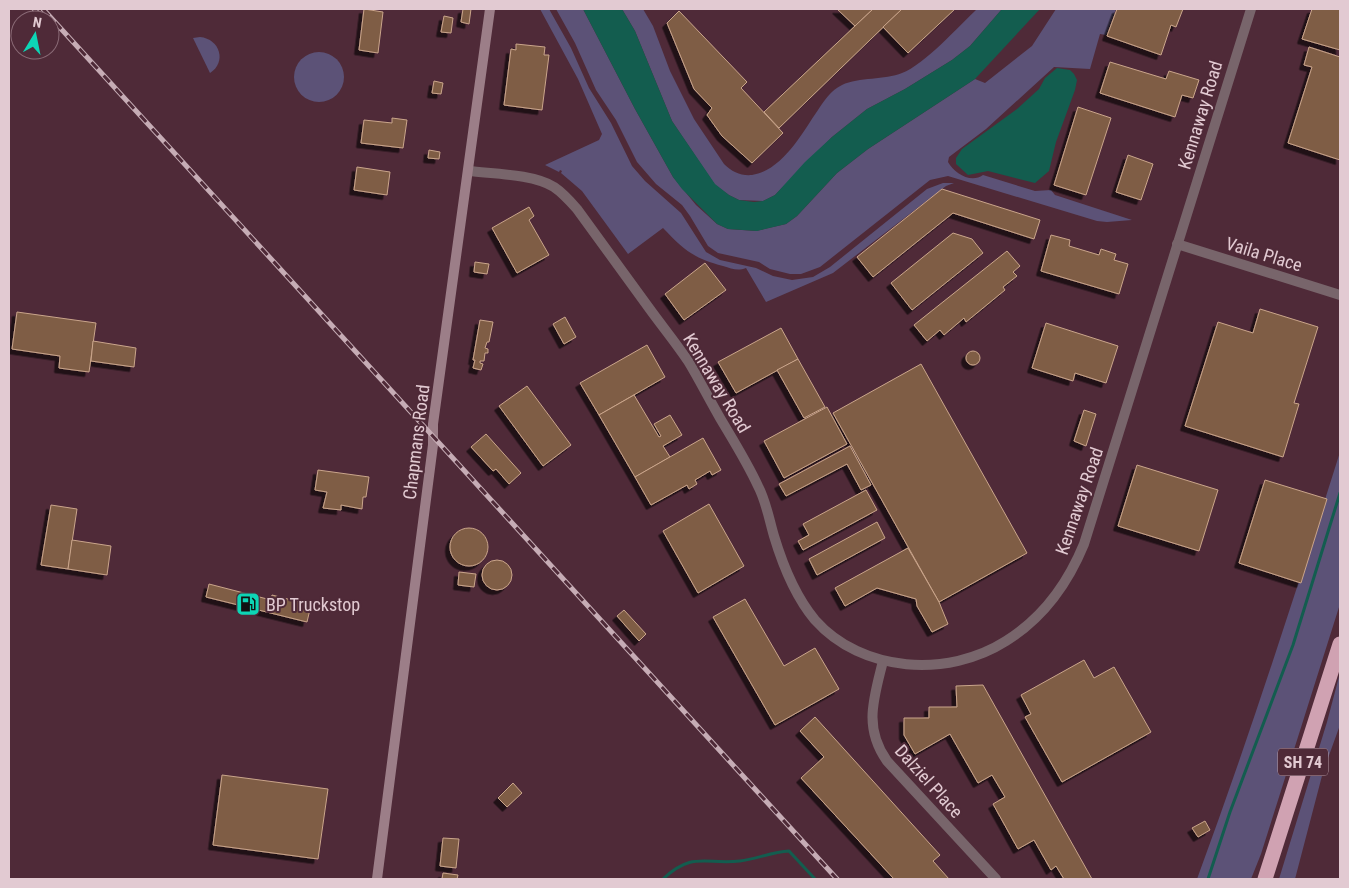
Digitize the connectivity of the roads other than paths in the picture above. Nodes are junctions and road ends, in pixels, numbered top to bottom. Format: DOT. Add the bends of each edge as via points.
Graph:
graph roads {
  1 [pos="490,9"];
  2 [pos="1251,9"];
  3 [pos="469,171"];
  4 [pos="1177,244"];
  5 [pos="1340,295"];
  6 [pos="1340,644"];
  7 [pos="883,661"];
  8 [pos="377,879"];
  9 [pos="996,879"];
  10 [pos="1265,879"];
  1 -- 3 [label="street, Chapmans Road"];
  2 -- 4 [label="street, Kennaway Road"];
  3 -- 7 [label="street, Kennaway Road" via="543,182 558,190 577,209 687,360 741,454 759,487 785,570 799,597 832,636 855,651"];
  3 -- 8 [label="street, Chapmans Road" via="433,424 433,445"];
  4 -- 5 [label="street, Vaila Place"];
  4 -- 7 [label="street, Kennaway Road" via="1084,544 1062,588 1027,625 1006,642 983,652 954,662 926,665"];
  6 -- 10 [label="highway, SH 74"];
  7 -- 9 [label="street, Dalziel Place" via="872,717 880,751"];
}
